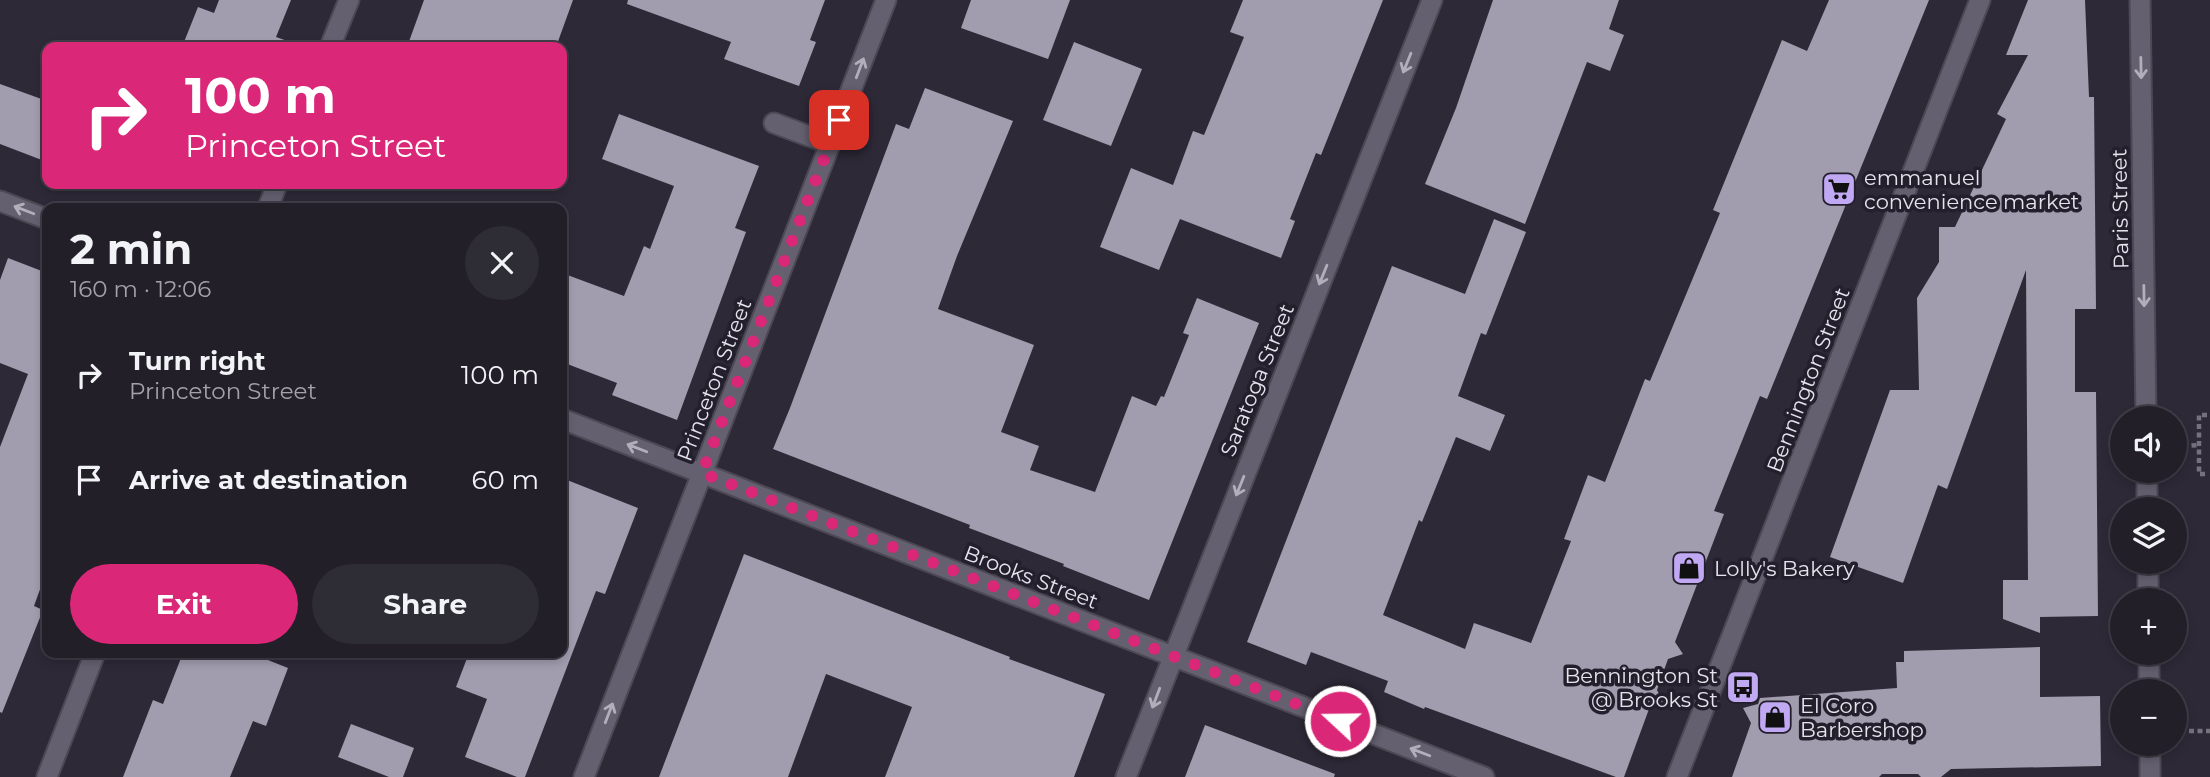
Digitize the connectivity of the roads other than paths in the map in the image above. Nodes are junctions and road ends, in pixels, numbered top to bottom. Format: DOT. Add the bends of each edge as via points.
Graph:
graph roads {
  1 [pos="349,0"];
  2 [pos="887,0"];
  3 [pos="1432,0"];
  4 [pos="1980,0"];
  5 [pos="2140,0"];
  6 [pos="332,42"];
  7 [pos="774,123"];
  8 [pos="830,144"];
  9 [pos="0,201"];
  10 [pos="42,217"];
  11 [pos="2146,406"];
  12 [pos="567,421"];
  13 [pos="702,473"];
  14 [pos="1172,656"];
  15 [pos="93,658"];
  16 [pos="2150,756"];
  17 [pos="47,777"];
  18 [pos="584,777"];
  19 [pos="1126,777"];
  20 [pos="1484,777"];
  21 [pos="1677,777"];
  22 [pos="2150,777"];
  1 -- 6 [label="street"];
  8 -- 2 [label="street, Princeton Street, one-way"];
  3 -- 14 [label="street, Saratoga Street, one-way"];
  4 -- 21 [label="street, Bennington Street"];
  5 -- 11 [label="street, Paris Street, one-way"];
  7 -- 8 [label="street"];
  8 -- 13 [label="street, Princeton Street"];
  10 -- 9 [label="street, one-way"];
  13 -- 12 [label="street, Brooks Street, one-way"];
  13 -- 14 [label="street, Brooks Street"];
  18 -- 13 [label="street, Princeton Street, one-way"];
  14 -- 19 [label="street, Saratoga Street, one-way"];
  20 -- 14 [label="street, Brooks Street, one-way"];
  15 -- 17 [label="street"];
  16 -- 22 [label="street"];
}
